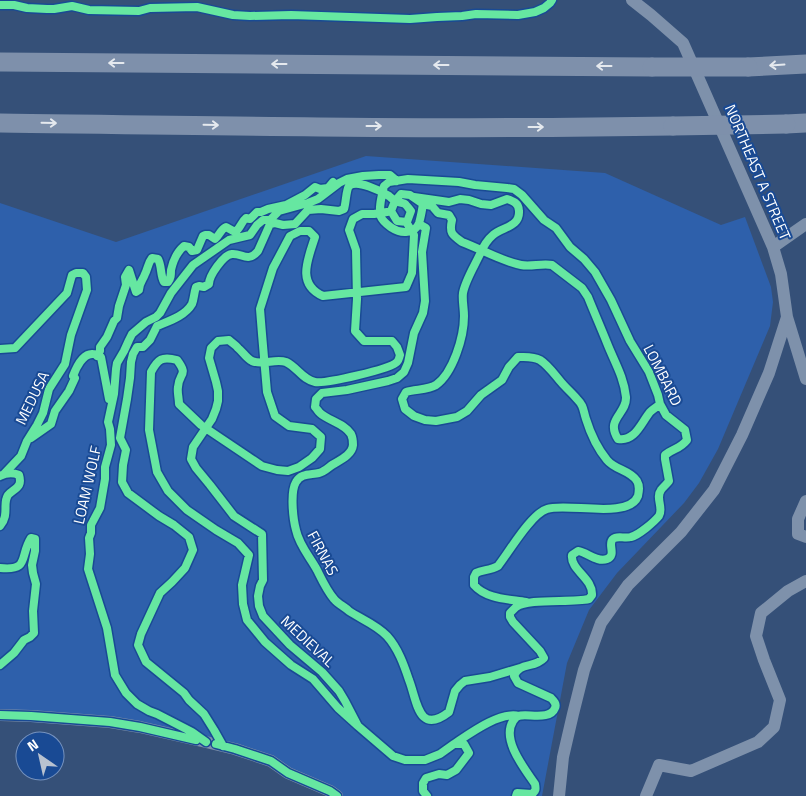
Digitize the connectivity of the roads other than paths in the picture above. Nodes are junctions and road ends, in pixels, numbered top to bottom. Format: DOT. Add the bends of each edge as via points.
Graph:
graph roads {
  1 [pos="632,0"];
  2 [pos="0,62"];
  3 [pos="806,64"];
  4 [pos="0,123"];
  5 [pos="806,123"];
  6 [pos="806,224"];
  7 [pos="773,247"];
  8 [pos="787,317"];
  9 [pos="806,380"];
  10 [pos="806,500"];
  11 [pos="806,537"];
  12 [pos="806,581"];
  13 [pos="0,716"];
  14 [pos="336,796"];
  15 [pos="559,796"];
  16 [pos="646,796"];
  1 -- 7 [label="street, NORTHEAST A STREET" via="683,43"];
  3 -- 2 [label="highway, one-way, bridge" via="652,67"];
  4 -- 5 [label="highway, one-way, bridge" via="606,127"];
  6 -- 7 [label="street"];
  7 -- 8 [label="street, NORTHEAST A STREET" via="781,274"];
  8 -- 9 [label="street"];
  8 -- 15 [label="street, NORTHEAST A STREET" via="769,373 714,490 681,532 628,585 602,622 584,670 573,714 563,757"];
  10 -- 11 [label="street" via="798,519 798,534"];
  12 -- 16 [label="street" via="762,613 756,636 780,700 774,727 758,742 691,771 659,765"];
  13 -- 14 [label="street" via="110,722 206,742 271,761 288,773"];
}
